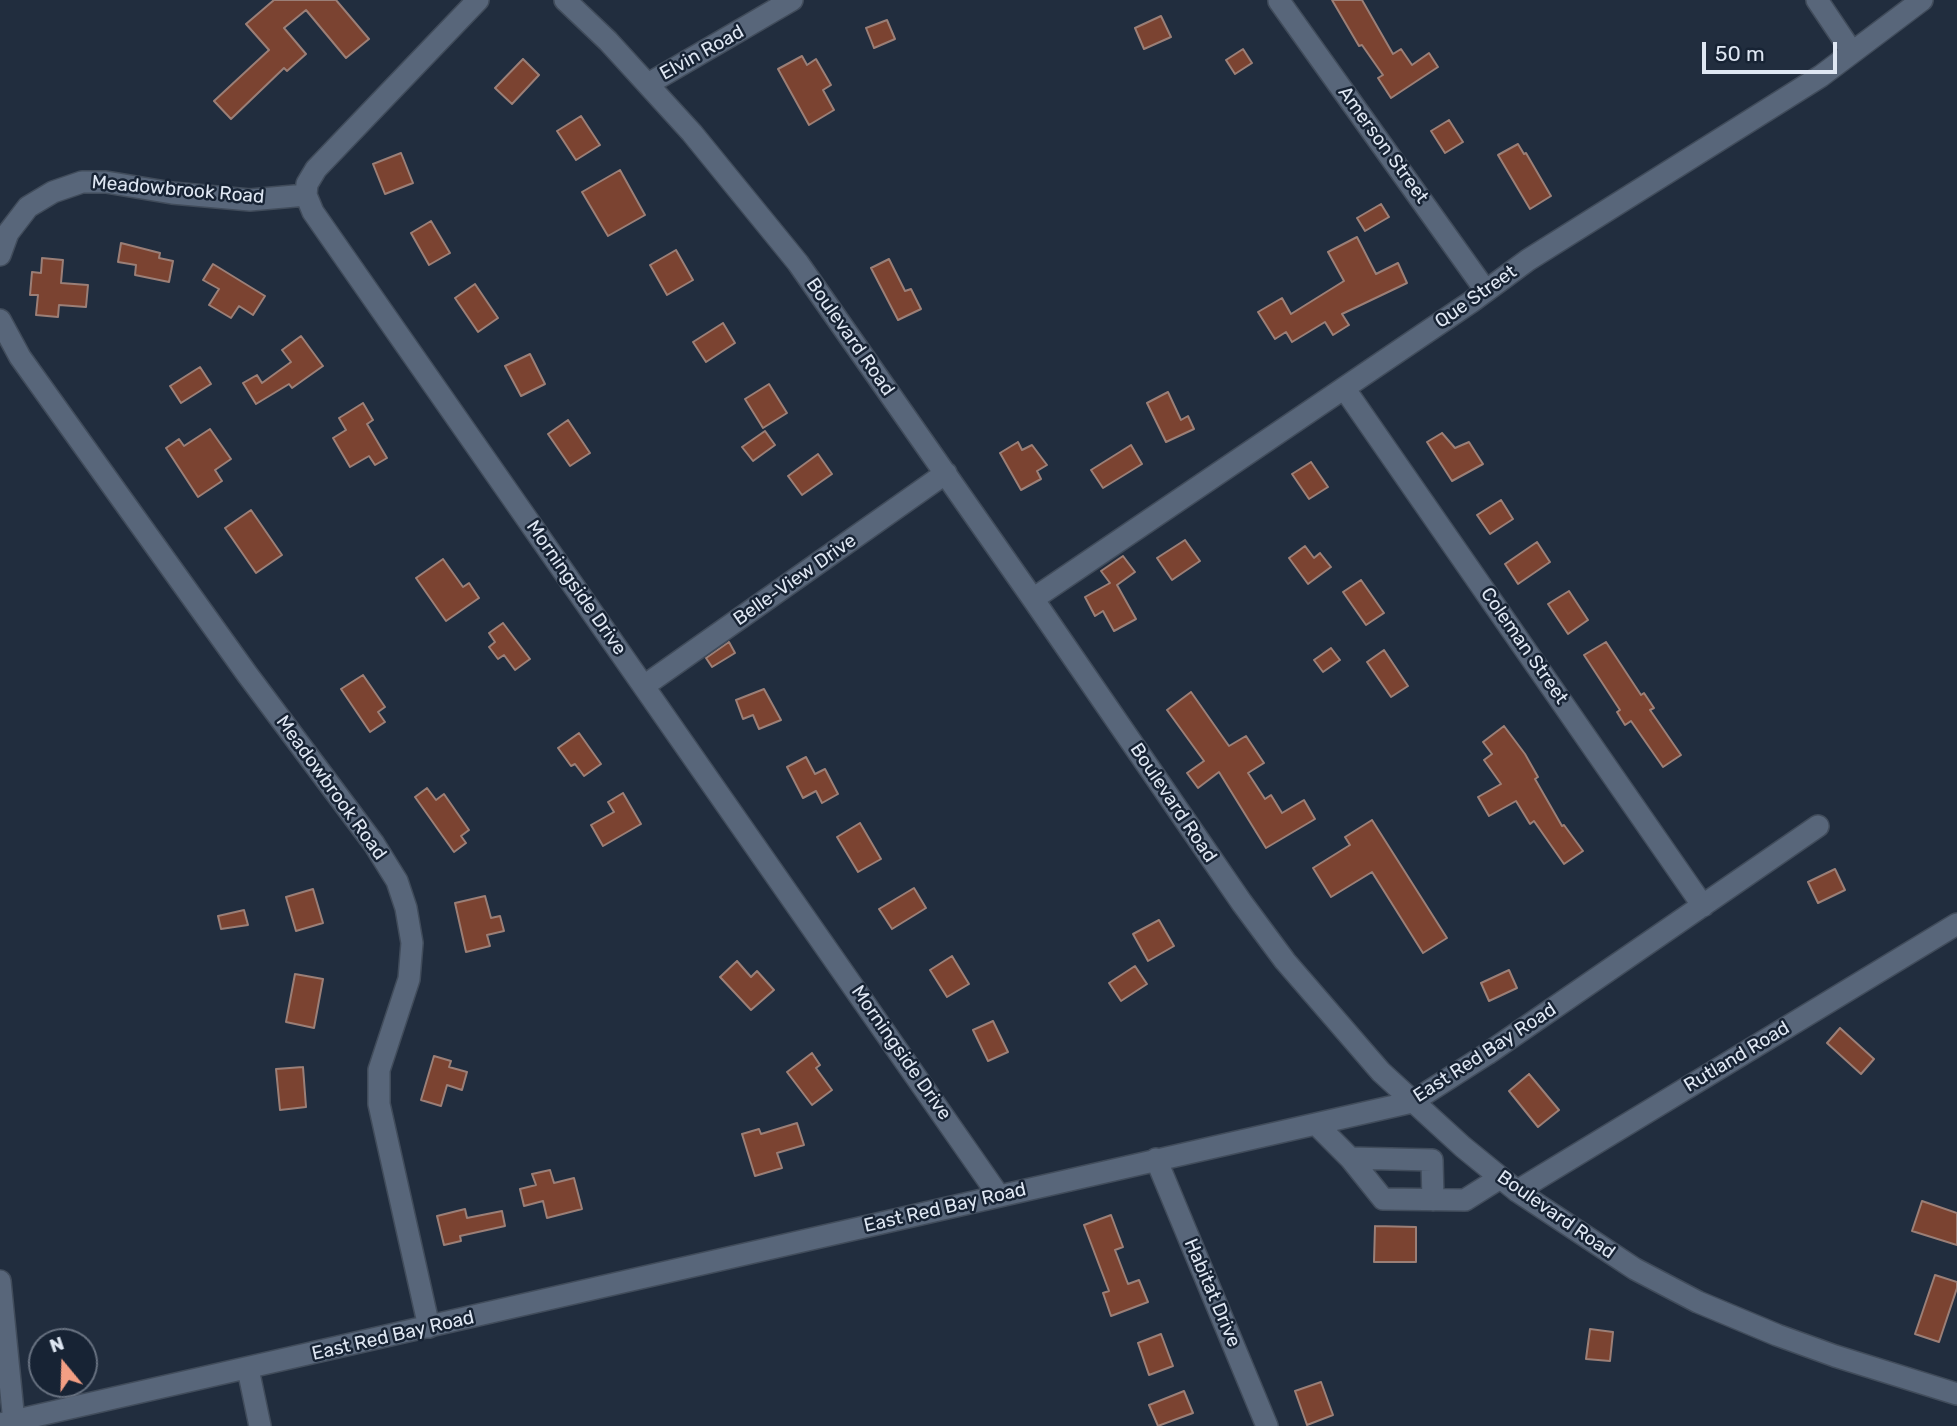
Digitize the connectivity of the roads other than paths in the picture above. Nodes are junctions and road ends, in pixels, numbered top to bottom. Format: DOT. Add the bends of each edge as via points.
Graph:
graph roads {
  1 [pos="478,0"];
  2 [pos="565,0"];
  3 [pos="792,0"];
  4 [pos="1817,0"];
  5 [pos="1922,0"];
  6 [pos="1279,1"];
  7 [pos="1852,52"];
  8 [pos="648,84"];
  9 [pos="306,195"];
  10 [pos="0,255"];
  11 [pos="1486,290"];
  12 [pos="0,320"];
  13 [pos="1344,388"];
  14 [pos="946,473"];
  15 [pos="1033,599"];
  16 [pos="644,686"];
  17 [pos="1818,827"];
  18 [pos="1703,906"];
  19 [pos="1957,924"];
  20 [pos="1412,1102"];
  21 [pos="1316,1124"];
  22 [pos="1454,1139"];
  23 [pos="1350,1158"];
  24 [pos="1156,1159"];
  25 [pos="1433,1160"];
  26 [pos="1509,1184"];
  27 [pos="999,1196"];
  28 [pos="1433,1200"];
  29 [pos="0,1280"];
  30 [pos="429,1328"];
  31 [pos="248,1369"];
  32 [pos="1957,1394"];
  33 [pos="7,1423"];
  34 [pos="260,1426"];
  35 [pos="1267,1426"];
  1 -- 9 [label="street" via="316,169"];
  2 -- 8 [label="street, Boulevard Road"];
  3 -- 8 [label="street, Elvin Road"];
  4 -- 7 [label="street"];
  5 -- 7 [label="street, Que Street"];
  6 -- 11 [label="street, Amerson Street"];
  7 -- 11 [label="street, Que Street"];
  8 -- 14 [label="street, Boulevard Road" via="798,262"];
  9 -- 10 [label="street, Meadowbrook Road" via="250,200 82,182 28,207 8,233"];
  9 -- 16 [label="street, Morningside Drive" via="313,212"];
  11 -- 13 [label="street, Que Street"];
  12 -- 30 [label="street, Meadowbrook Road" via="20,357 397,881 412,943 409,979 379,1070 379,1104"];
  13 -- 15 [label="street, Que Street"];
  13 -- 18 [label="street, Coleman Street"];
  14 -- 15 [label="street, Boulevard Road"];
  14 -- 16 [label="street, Belle-View Drive"];
  15 -- 20 [label="street, Boulevard Road" via="1285,961"];
  16 -- 27 [label="street, Morningside Drive"];
  17 -- 18 [label="street, East Red Bay Road"];
  18 -- 20 [label="street, East Red Bay Road"];
  19 -- 26 [label="street, Rutland Road"];
  20 -- 21 [label="street, East Red Bay Road"];
  20 -- 22 [label="street, Boulevard Road"];
  21 -- 23 [label="street"];
  21 -- 24 [label="street, East Red Bay Road"];
  22 -- 25 [label="street"];
  22 -- 26 [label="street, Boulevard Road"];
  23 -- 25 [label="street"];
  23 -- 28 [label="street, Rutland Road" via="1383,1199"];
  24 -- 27 [label="street, East Red Bay Road"];
  24 -- 35 [label="street, Habitat Drive"];
  25 -- 28 [label="street"];
  26 -- 28 [label="street, Rutland Road" via="1465,1200"];
  26 -- 32 [label="street, Boulevard Road" via="1635,1269 1698,1302 1835,1356"];
  27 -- 30 [label="street, East Red Bay Road"];
  29 -- 33 [label="street"];
  30 -- 31 [label="street, East Red Bay Road"];
  31 -- 33 [label="street, East Red Bay Road"];
  31 -- 34 [label="street"];
}
